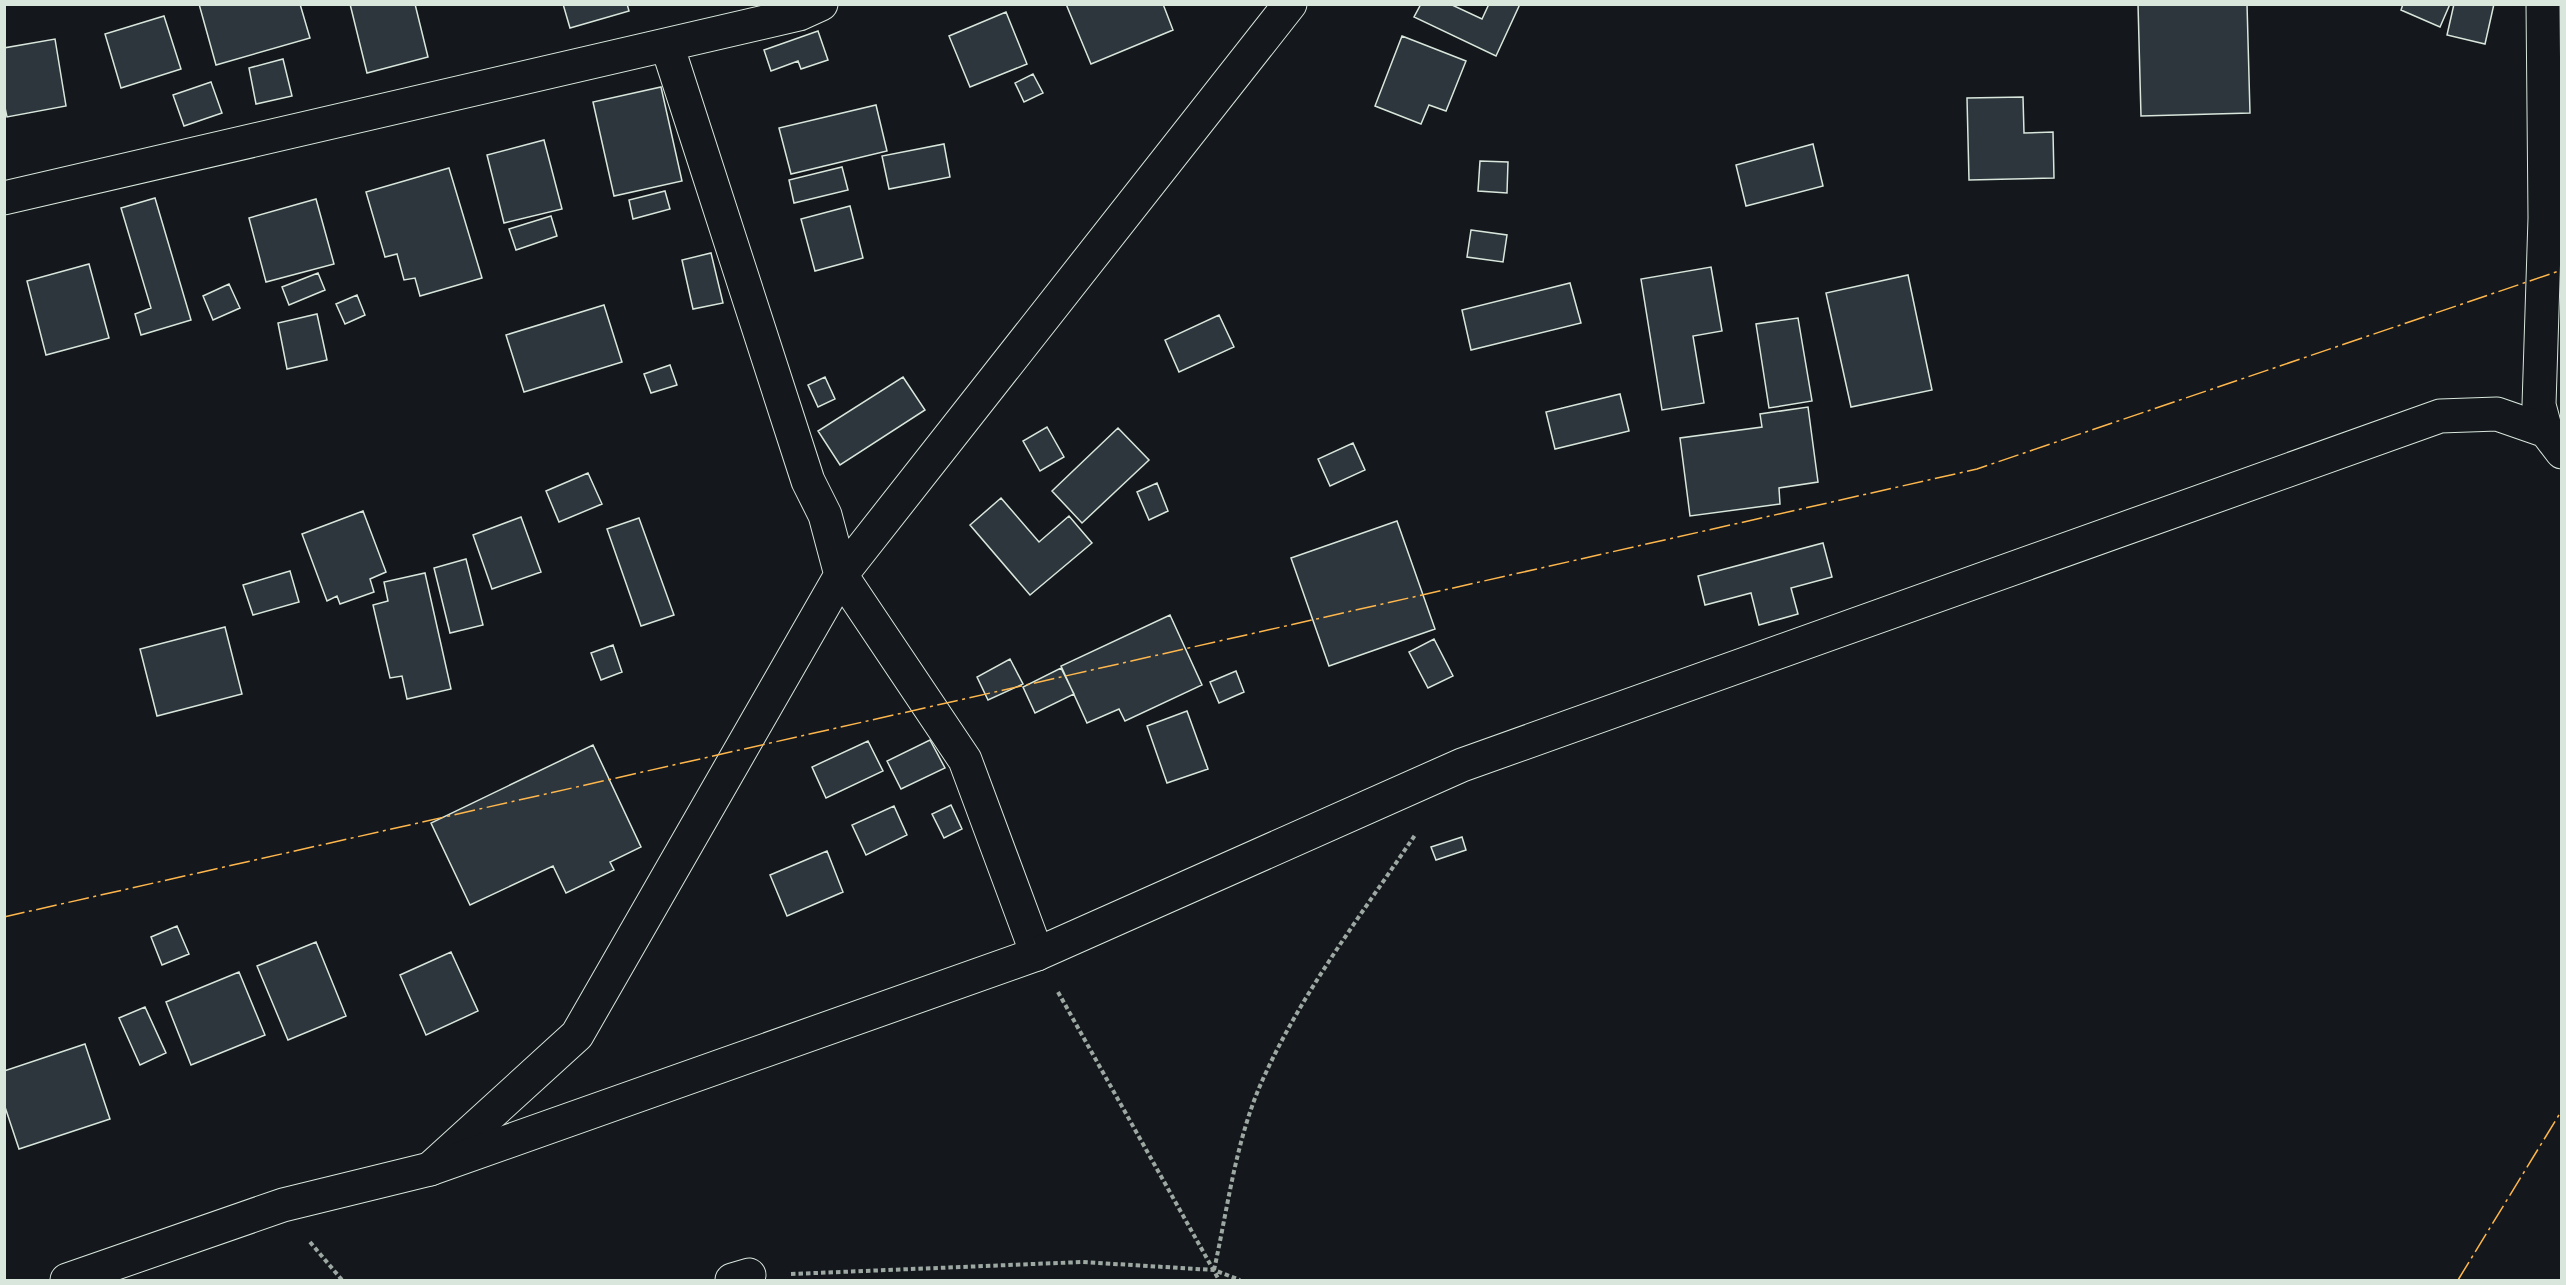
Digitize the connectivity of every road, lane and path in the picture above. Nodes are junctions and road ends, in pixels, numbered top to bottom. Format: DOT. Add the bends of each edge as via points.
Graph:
graph roads {
  1 [pos="821,4"];
  2 [pos="1290,4"];
  3 [pos="2544,4"];
  4 [pos="667,45"];
  5 [pos="4,198"];
  6 [pos="2554,442"];
  7 [pos="841,575"];
  8 [pos="1416,834"];
  9 [pos="1037,954"];
  10 [pos="430,1170"];
  11 [pos="1214,1270"];
  12 [pos="740,1278"];
  13 [pos="67,1281"];
  14 [pos="1219,1281"];
  15 [pos="1240,1281"];
  1 -- 4 [label="street" via="799,14"];
  2 -- 7 [label="street"];
  3 -- 6 [label="street" via="2545,218 2538,405"];
  4 -- 5 [label="street"];
  4 -- 7 [label="street" via="808,481 825,515"];
  6 -- 9 [label="street" via="2497,414 2440,416 1462,765"];
  7 -- 9 [label="street" via="965,760"];
  7 -- 10 [label="street" via="577,1035"];
  8 -- 11 [label="path" via="1303,1003 1262,1080 1243,1138"];
  9 -- 10 [label="street"];
  9 -- 11 [label="path"];
  10 -- 13 [label="street" via="283,1205"];
  11 -- 12 [label="path" via="1082,1262"];
  11 -- 14 [label="path"];
  11 -- 15 [label="path"];
}
